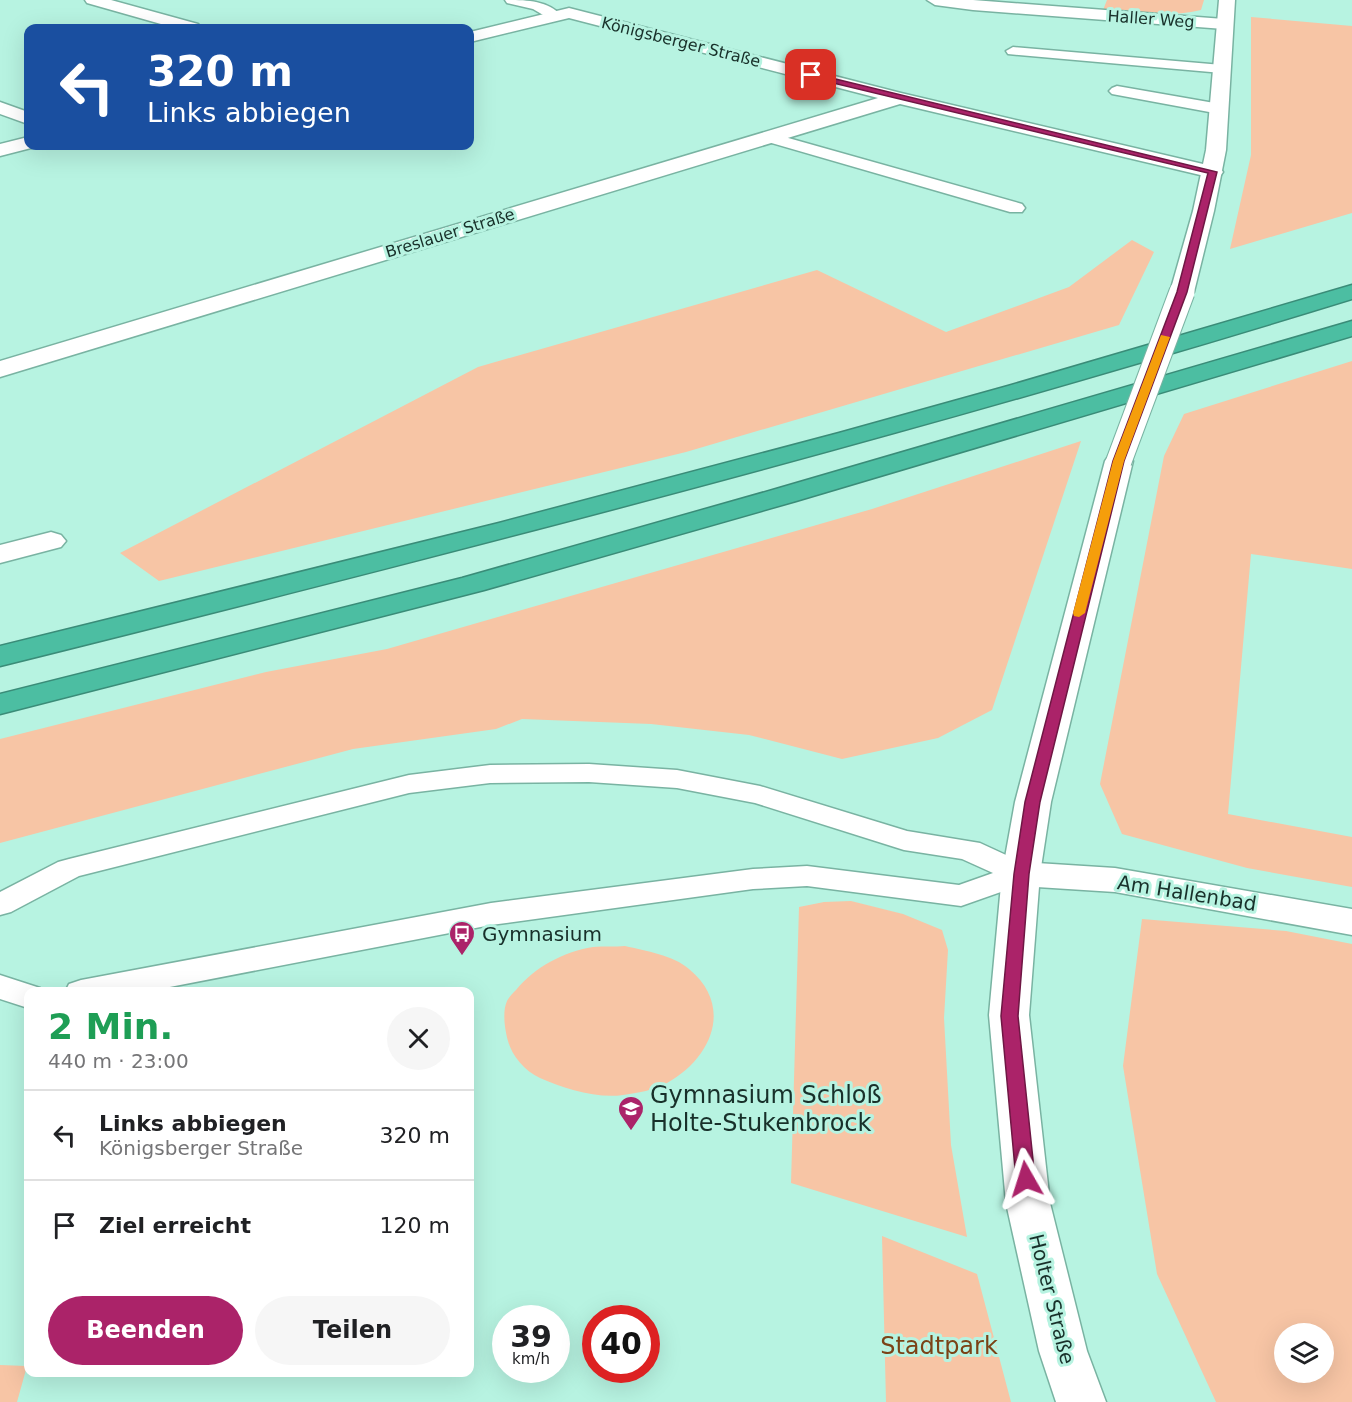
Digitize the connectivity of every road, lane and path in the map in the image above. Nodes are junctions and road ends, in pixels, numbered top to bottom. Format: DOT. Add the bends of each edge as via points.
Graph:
graph roads {
  1 [pos="93,0"];
  2 [pos="512,0"];
  3 [pos="935,0"];
  4 [pos="1227,0"];
  5 [pos="160,4"];
  6 [pos="131,10"];
  7 [pos="562,15"];
  8 [pos="178,24"];
  9 [pos="1224,24"];
  10 [pos="474,36"];
  11 [pos="1013,51"];
  12 [pos="1222,69"];
  13 [pos="1117,91"];
  14 [pos="899,98"];
  15 [pos="0,108"];
  16 [pos="1220,109"];
  17 [pos="24,117"];
  18 [pos="767,138"];
  19 [pos="24,144"];
  20 [pos="0,150"];
  21 [pos="1213,172"];
  22 [pos="1016,208"];
  23 [pos="1352,292"];
  24 [pos="1352,328"];
  25 [pos="0,369"];
  26 [pos="51,541"];
  27 [pos="0,554"];
  28 [pos="0,656"];
  29 [pos="0,704"];
  30 [pos="1021,874"];
  31 [pos="0,904"];
  32 [pos="1352,922"];
  33 [pos="0,987"];
  34 [pos="107,987"];
  35 [pos="24,995"];
  36 [pos="1081,1402"];
  1 -- 6 [label="street"];
  2 -- 7 [label="lane"];
  3 -- 9 [label="street, Haller Weg"];
  4 -- 9 [label="street, Holter Straße"];
  5 -- 6 [label="street"];
  6 -- 8 [label="street"];
  7 -- 10 [label="street"];
  7 -- 14 [label="street, Königsberger Straße"];
  9 -- 12 [label="street, Holter Straße"];
  11 -- 12 [label="lane"];
  12 -- 16 [label="street, Holter Straße"];
  13 -- 16 [label="lane"];
  14 -- 18 [label="street, Breslauer Straße"];
  14 -- 21 [label="street, Königsberger Straße"];
  15 -- 17 [label="street"];
  16 -- 21 [label="street, Holter Straße"];
  18 -- 22 [label="lane"];
  18 -- 25 [label="street, Breslauer Straße"];
  19 -- 20 [label="street"];
  21 -- 30 [label="street, Holter Straße, bridge" via="1182,292 1119,461 1035,791"];
  23 -- 28 [label="highway" via="719,474 437,549"];
  24 -- 29 [label="highway" via="473,584"];
  26 -- 27 [label="street"];
  30 -- 31 [label="lane" via="969,850 904,840 760,795 677,779 589,773 490,774 409,784 69,869"];
  30 -- 32 [label="street, Am Hallenbad" via="1115,880"];
  30 -- 34 [label="lane" via="962,896 807,876 753,879 491,914"];
  30 -- 36 [label="street, Holter Straße" via="1009,1016 1028,1203 1063,1351"];
  33 -- 35 [label="lane"];
}
